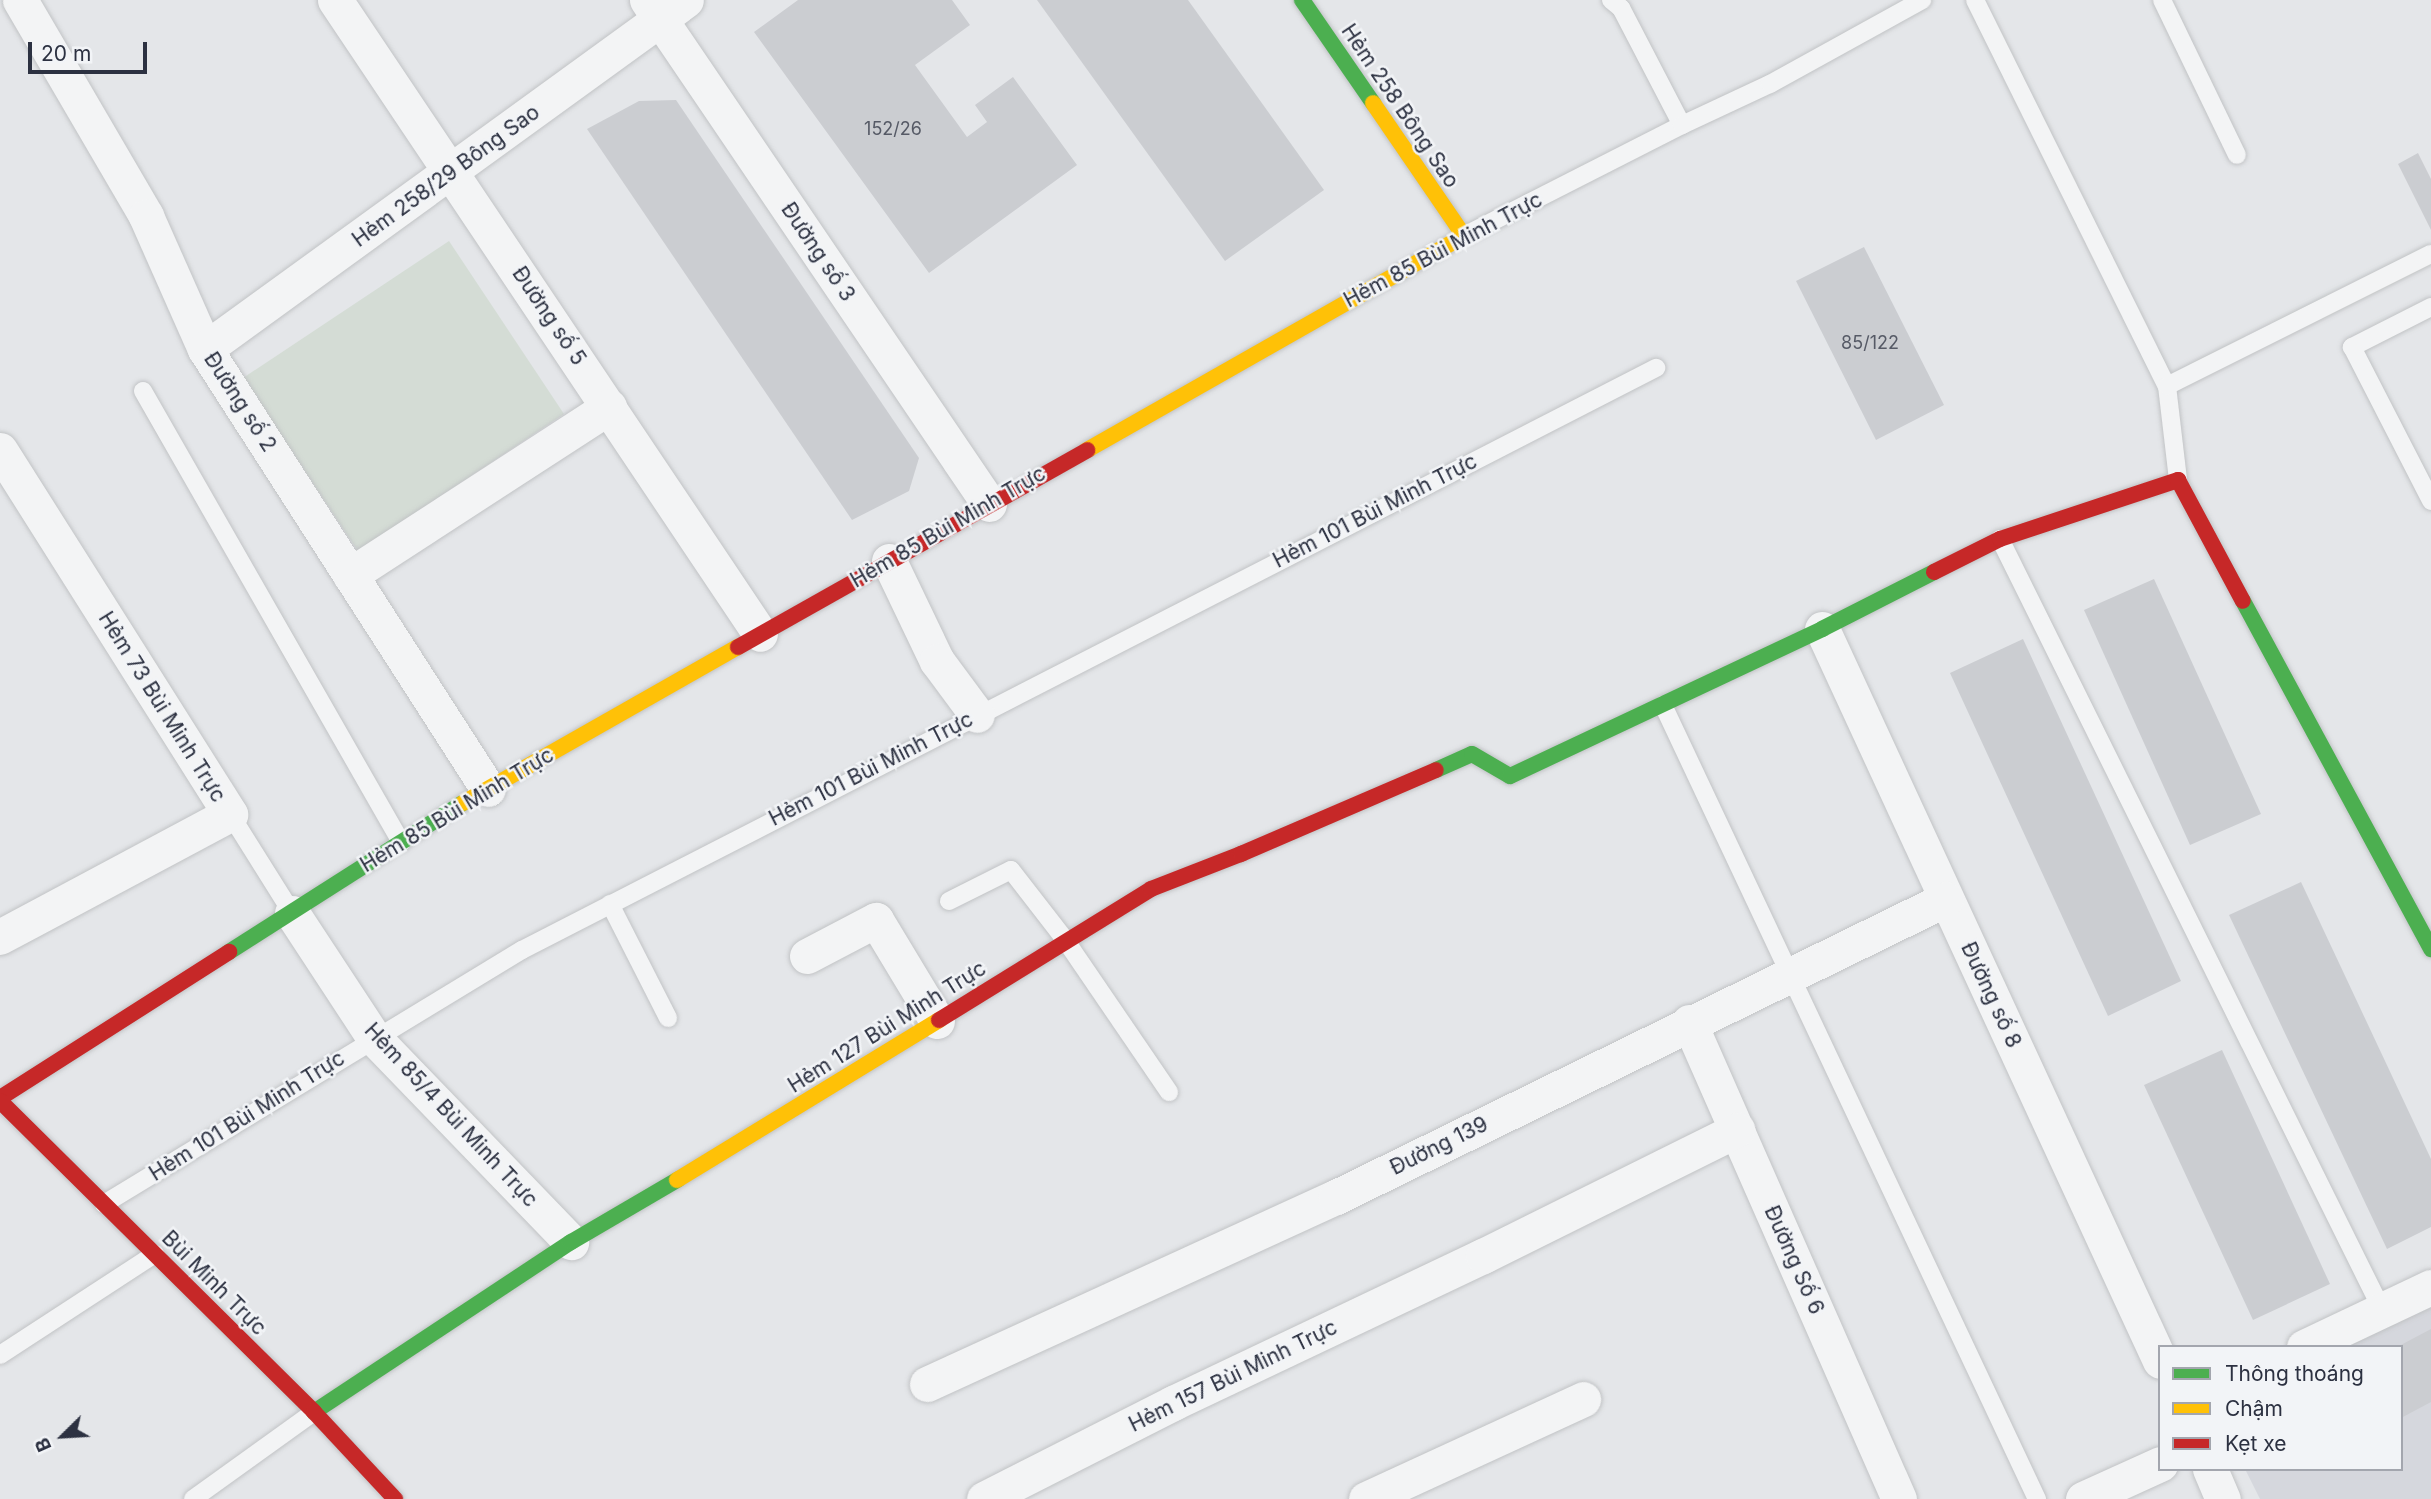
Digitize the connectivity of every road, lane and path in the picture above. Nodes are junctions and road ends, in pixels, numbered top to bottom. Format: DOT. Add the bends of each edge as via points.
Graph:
graph roads {
  1 [pos="20,0"];
  2 [pos="335,0"];
  3 [pos="1302,0"];
  4 [pos="1611,0"];
  5 [pos="1922,0"];
  6 [pos="1975,0"];
  7 [pos="2162,0"];
  8 [pos="664,6"];
  9 [pos="1682,125"];
  10 [pos="2237,155"];
  11 [pos="453,171"];
  12 [pos="1464,236"];
  13 [pos="2431,254"];
  14 [pos="2431,307"];
  15 [pos="205,349"];
  16 [pos="1656,368"];
  17 [pos="2167,386"];
  18 [pos="143,391"];
  19 [pos="609,407"];
  20 [pos="0,450"];
  21 [pos="2178,480"];
  22 [pos="2431,502"];
  23 [pos="989,504"];
  24 [pos="2000,539"];
  25 [pos="890,561"];
  26 [pos="351,575"];
  27 [pos="1822,629"];
  28 [pos="760,634"];
  29 [pos="1662,705"];
  30 [pos="977,715"];
  31 [pos="488,789"];
  32 [pos="230,814"];
  33 [pos="401,842"];
  34 [pos="1946,899"];
  35 [pos="949,901"];
  36 [pos="610,904"];
  37 [pos="292,913"];
  38 [pos="0,937"];
  39 [pos="1066,941"];
  40 [pos="2431,949"];
  41 [pos="807,956"];
  42 [pos="1789,974"];
  43 [pos="668,1018"];
  44 [pos="937,1021"];
  45 [pos="1689,1022"];
  46 [pos="374,1038"];
  47 [pos="1169,1092"];
  48 [pos="0,1099"];
  49 [pos="1737,1130"];
  50 [pos="104,1204"];
  51 [pos="571,1242"];
  52 [pos="155,1254"];
  53 [pos="2431,1287"];
  54 [pos="2382,1310"];
  55 [pos="2308,1345"];
  56 [pos="0,1355"];
  57 [pos="2158,1357"];
  58 [pos="927,1384"];
  59 [pos="1583,1399"];
  60 [pos="314,1412"];
  61 [pos="2158,1465"];
  62 [pos="2211,1471"];
  63 [pos="193,1499"];
  64 [pos="395,1499"];
  65 [pos="984,1499"];
  66 [pos="1366,1499"];
  67 [pos="1899,1499"];
  68 [pos="2037,1499"];
  69 [pos="2083,1499"];
  70 [pos="2223,1499"];
  1 -- 15 [label="street, Đường số 2" via="146,216"];
  2 -- 11 [label="street, Đường số 5"];
  3 -- 12 [label="street, Hẻm 258 Bông Sao"];
  4 -- 9 [label="lane" via="1620,8"];
  5 -- 9 [label="lane, Hẻm 85 Bùi Minh Trực" via="1770,84"];
  6 -- 17 [label="lane"];
  7 -- 10 [label="lane"];
  8 -- 11 [label="street, Hẻm 258/29 Bông Sao"];
  8 -- 23 [label="street, Đường số 3"];
  9 -- 12 [label="lane, Hẻm 85 Bùi Minh Trực"];
  11 -- 15 [label="street, Hẻm 258/29 Bông Sao"];
  11 -- 19 [label="street, Đường số 5"];
  12 -- 23 [label="street, Hẻm 85 Bùi Minh Trực"];
  13 -- 17 [label="lane"];
  14 -- 22 [label="lane" via="2352,347"];
  15 -- 26 [label="street, Đường số 2"];
  16 -- 30 [label="lane, Hẻm 101 Bùi Minh Trực"];
  17 -- 21 [label="lane"];
  18 -- 33 [label="lane"];
  19 -- 26 [label="street"];
  19 -- 28 [label="street, Đường số 5"];
  20 -- 32 [label="street, Hẻm 73 Bùi Minh Trực"];
  21 -- 24 [label="street"];
  21 -- 40 [label="street"];
  23 -- 25 [label="street, Hẻm 85 Bùi Minh Trực"];
  24 -- 27 [label="street"];
  24 -- 54 [label="lane"];
  25 -- 28 [label="street, Hẻm 85 Bùi Minh Trực"];
  25 -- 30 [label="street" via="937,661"];
  26 -- 31 [label="street, Đường số 2"];
  27 -- 29 [label="street"];
  27 -- 34 [label="street, Đường số 8"];
  28 -- 31 [label="street, Hẻm 85 Bùi Minh Trực"];
  29 -- 39 [label="street, Hẻm 127 Bùi Minh Trực" via="1510,776 1472,754 1151,889"];
  29 -- 42 [label="lane"];
  30 -- 36 [label="lane, Hẻm 101 Bùi Minh Trực"];
  31 -- 33 [label="street, Hẻm 85 Bùi Minh Trực"];
  32 -- 37 [label="lane"];
  32 -- 38 [label="street, Hẻm 73 Bùi Minh Trực"];
  33 -- 37 [label="street, Hẻm 85 Bùi Minh Trực"];
  34 -- 42 [label="street, Đường 139"];
  34 -- 57 [label="street, Đường số 8"];
  35 -- 39 [label="lane" via="1011,870"];
  36 -- 43 [label="lane"];
  36 -- 46 [label="lane, Hẻm 101 Bùi Minh Trực"];
  37 -- 46 [label="street, Hẻm 85/4 Bùi Minh Trực"];
  37 -- 48 [label="street, Hẻm 85 Bùi Minh Trực"];
  39 -- 44 [label="street, Hẻm 127 Bùi Minh Trực"];
  39 -- 47 [label="lane"];
  41 -- 44 [label="street" via="876,919"];
  42 -- 45 [label="street, Đường 139"];
  42 -- 68 [label="lane"];
  44 -- 51 [label="street, Hẻm 127 Bùi Minh Trực"];
  45 -- 49 [label="street, Đường Số 6"];
  45 -- 58 [label="street, Đường 139" via="1336,1197"];
  46 -- 50 [label="lane, Hẻm 101 Bùi Minh Trực"];
  46 -- 51 [label="street, Hẻm 85/4 Bùi Minh Trực"];
  48 -- 50 [label="street, Bùi Minh Trực"];
  49 -- 65 [label="street, Hẻm 157 Bùi Minh Trực"];
  49 -- 67 [label="street, Đường Số 6"];
  50 -- 52 [label="street, Bùi Minh Trực"];
  51 -- 60 [label="street, Hẻm 127 Bùi Minh Trực"];
  52 -- 56 [label="lane"];
  52 -- 60 [label="street, Bùi Minh Trực"];
  53 -- 54 [label="street"];
  54 -- 55 [label="street"];
  59 -- 66 [label="street"];
  60 -- 63 [label="lane"];
  60 -- 64 [label="street, Bùi Minh Trực"];
  61 -- 69 [label="street"];
  62 -- 70 [label="street"];
}
